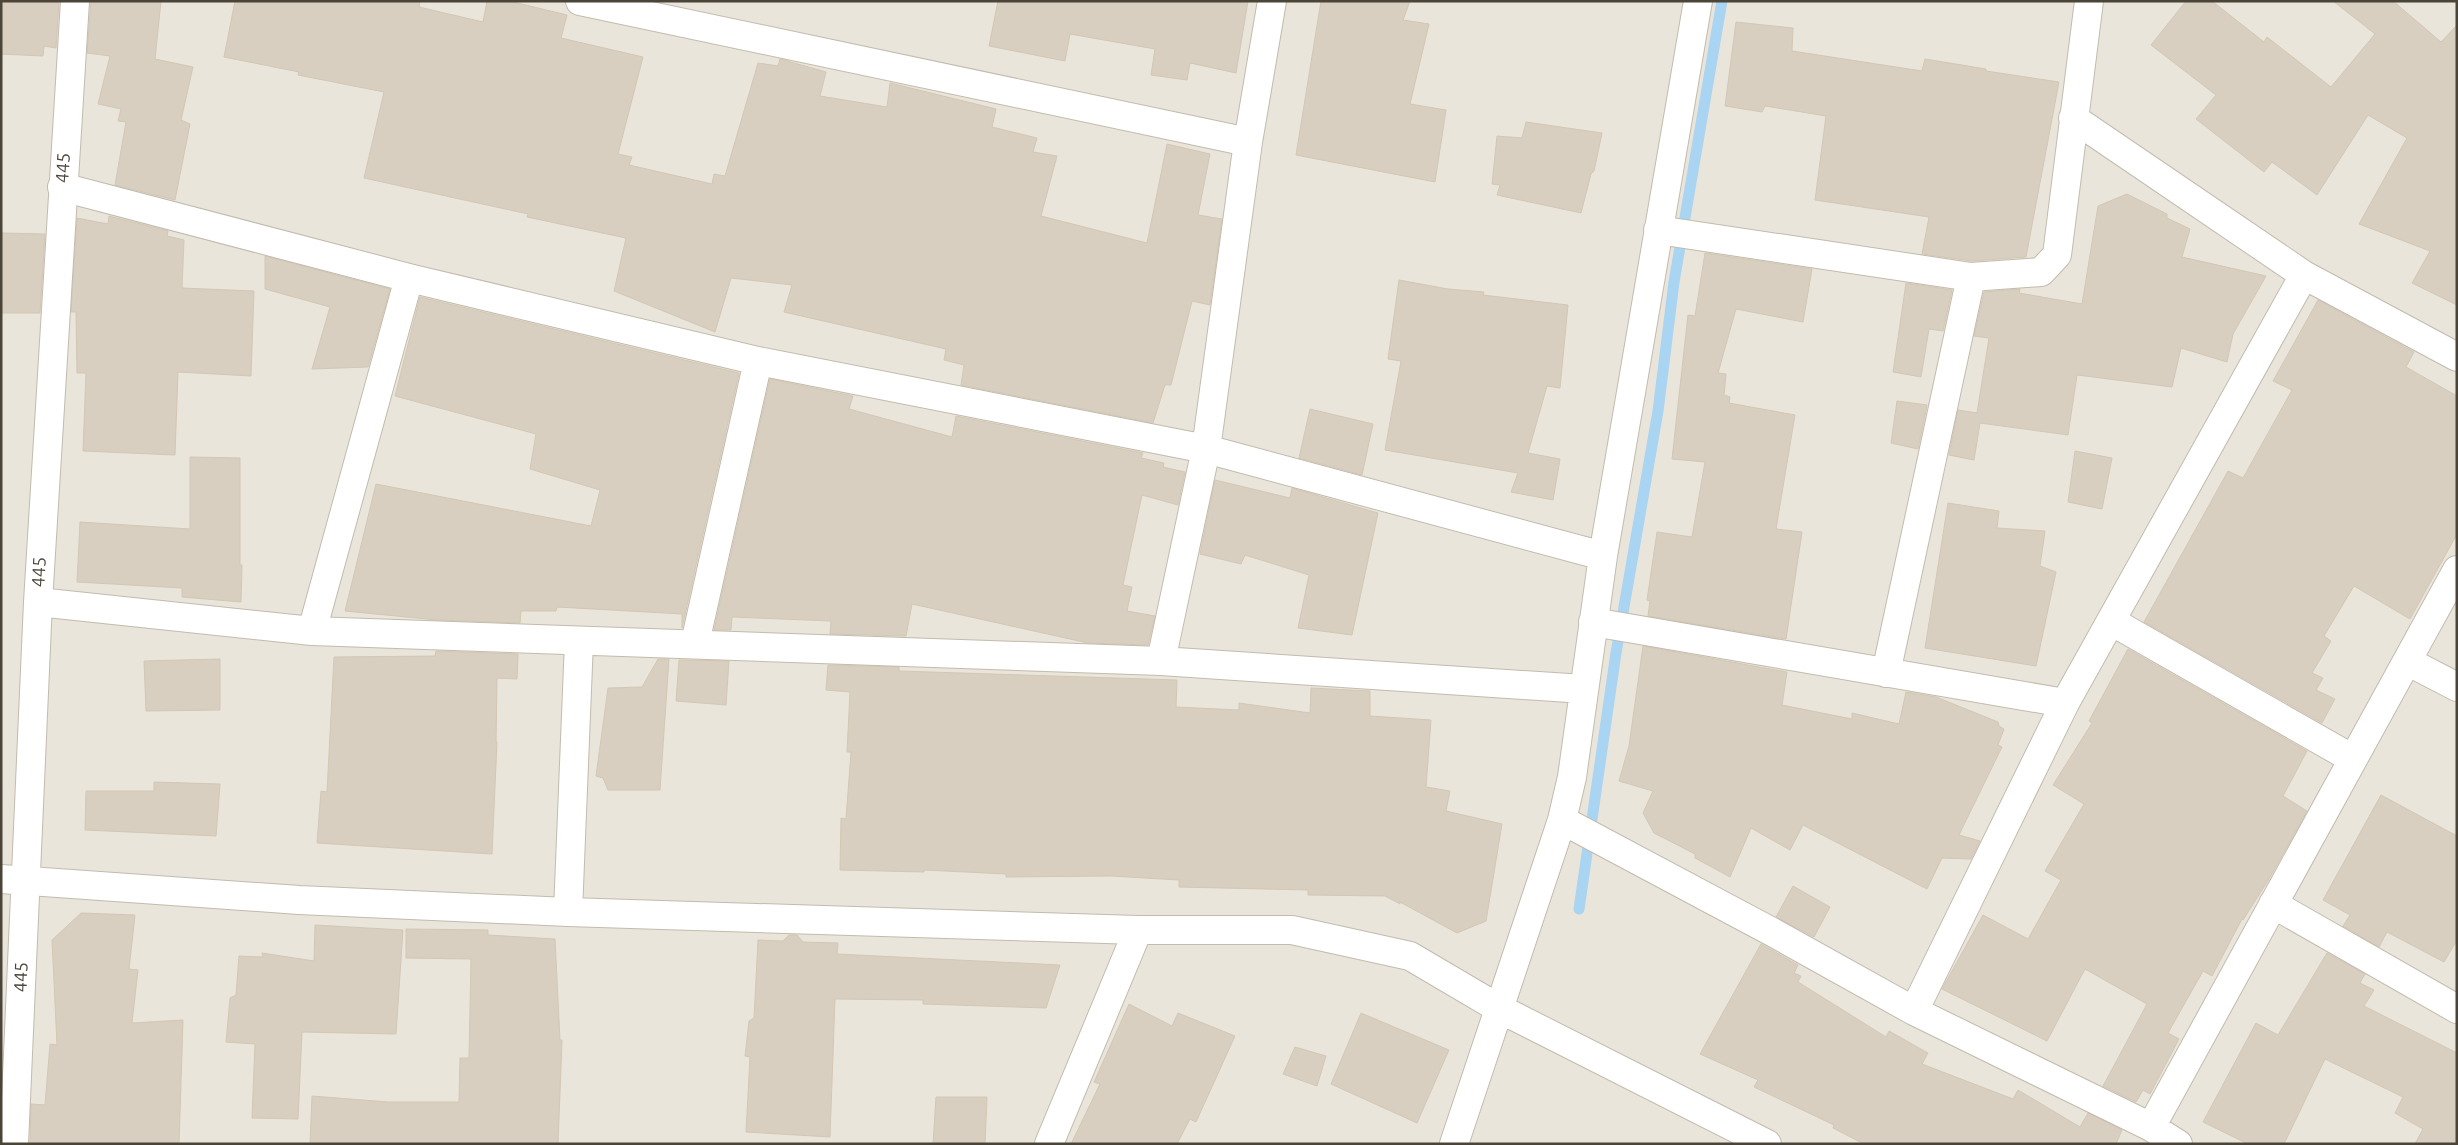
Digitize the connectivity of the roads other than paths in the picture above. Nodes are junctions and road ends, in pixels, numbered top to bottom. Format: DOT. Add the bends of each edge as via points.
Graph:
graph roads {
  1 [pos="75,1"];
  2 [pos="580,1"];
  3 [pos="1272,1"];
  4 [pos="1698,1"];
  5 [pos="2089,1"];
  6 [pos="2073,118"];
  7 [pos="1248,142"];
  8 [pos="62,187"];
  9 [pos="1658,230"];
  10 [pos="2304,275"];
  11 [pos="1971,277"];
  12 [pos="408,278"];
  13 [pos="2457,357"];
  14 [pos="758,361"];
  15 [pos="1206,449"];
  16 [pos="1603,556"];
  17 [pos="2457,570"];
  18 [pos="38,602"];
  19 [pos="2111,621"];
  20 [pos="1594,622"];
  21 [pos="312,631"];
  22 [pos="579,641"];
  23 [pos="695,643"];
  24 [pos="1161,661"];
  25 [pos="2407,661"];
  26 [pos="1886,673"];
  27 [pos="2457,687"];
  28 [pos="1584,689"];
  29 [pos="2065,704"];
  30 [pos="2353,759"];
  31 [pos="1562,820"];
  32 [pos="13,879"];
  33 [pos="2273,904"];
  34 [pos="568,912"];
  35 [pos="1138,930"];
  36 [pos="1500,1009"];
  37 [pos="2457,1009"];
  38 [pos="1914,1011"];
  39 [pos="2151,1127"];
  40 [pos="14,1144"];
  41 [pos="1049,1144"];
  42 [pos="1454,1144"];
  43 [pos="1767,1144"];
  44 [pos="2178,1144"];
  1 -- 8 [label="street, 445"];
  2 -- 7 [label="street"];
  3 -- 7 [label="street"];
  4 -- 9 [label="street"];
  5 -- 6 [label="street"];
  6 -- 10 [label="street"];
  6 -- 11 [label="street" via="2057,255 2042,272"];
  7 -- 15 [label="street"];
  8 -- 12 [label="street"];
  8 -- 18 [label="street, 445"];
  9 -- 11 [label="street"];
  9 -- 16 [label="street"];
  10 -- 13 [label="street"];
  10 -- 19 [label="street"];
  11 -- 26 [label="street"];
  12 -- 14 [label="street"];
  12 -- 21 [label="street"];
  14 -- 15 [label="street"];
  14 -- 23 [label="street"];
  15 -- 16 [label="street"];
  15 -- 24 [label="street"];
  16 -- 20 [label="street"];
  17 -- 25 [label="street"];
  18 -- 21 [label="street"];
  18 -- 32 [label="street, 445"];
  19 -- 29 [label="street"];
  19 -- 30 [label="street"];
  20 -- 26 [label="street"];
  20 -- 28 [label="street"];
  21 -- 22 [label="street"];
  22 -- 23 [label="street"];
  22 -- 34 [label="street"];
  23 -- 24 [label="street"];
  24 -- 28 [label="street"];
  25 -- 27 [label="street"];
  25 -- 30 [label="street"];
  26 -- 29 [label="street"];
  28 -- 31 [label="street" via="1572,777"];
  29 -- 38 [label="street"];
  30 -- 33 [label="street"];
  31 -- 36 [label="street"];
  31 -- 38 [label="street"];
  32 -- 34 [label="street" via="299,900"];
  32 -- 40 [label="street, 445"];
  33 -- 37 [label="street"];
  33 -- 39 [label="street"];
  34 -- 35 [label="street"];
  35 -- 36 [label="street" via="1292,930 1410,956"];
  35 -- 41 [label="street"];
  36 -- 42 [label="street"];
  36 -- 43 [label="street"];
  38 -- 39 [label="street"];
  39 -- 44 [label="street"];
}
